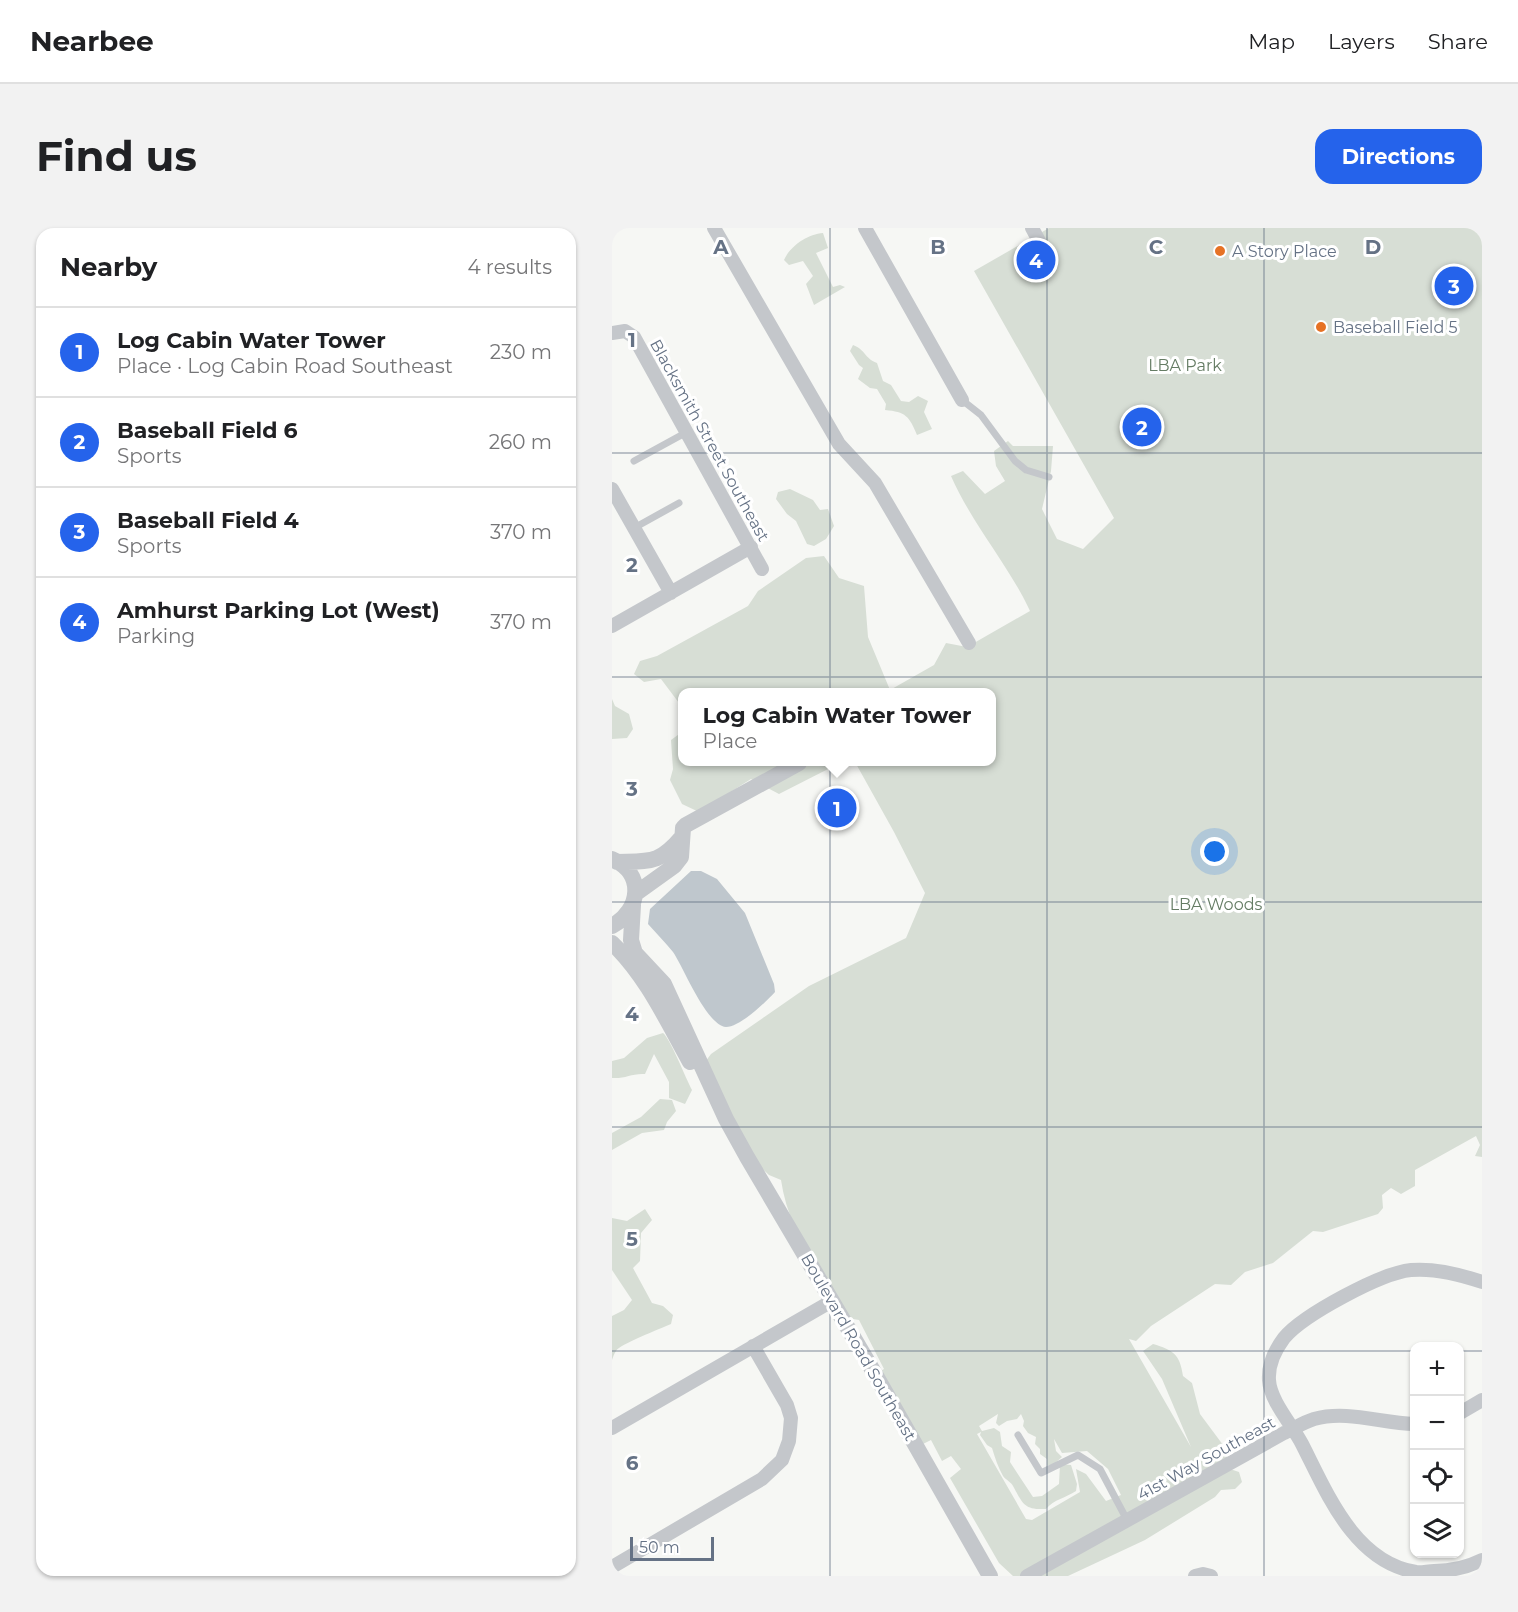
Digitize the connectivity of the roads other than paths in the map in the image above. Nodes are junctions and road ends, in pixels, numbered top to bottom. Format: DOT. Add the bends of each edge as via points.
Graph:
graph roads {
  1 [pos="714,228"];
  2 [pos="865,228"];
  3 [pos="1032,228"];
  4 [pos="1046,254"];
  5 [pos="618,332"];
  6 [pos="962,400"];
  7 [pos="687,432"];
  8 [pos="634,461"];
  9 [pos="1048,477"];
  10 [pos="612,489"];
  11 [pos="679,503"];
  12 [pos="634,528"];
  13 [pos="751,547"];
  14 [pos="762,569"];
  15 [pos="671,593"];
  16 [pos="612,626"];
  17 [pos="969,644"];
  18 [pos="794,766"];
  19 [pos="682,837"];
  20 [pos="614,860"];
  21 [pos="634,899"];
  22 [pos="612,926"];
  23 [pos="612,943"];
  24 [pos="726,1119"];
  25 [pos="1482,1282"];
  26 [pos="832,1301"];
  27 [pos="753,1346"];
  28 [pos="1482,1400"];
  29 [pos="1464,1411"];
  30 [pos="1410,1424"];
  31 [pos="612,1428"];
  32 [pos="1293,1429"];
  33 [pos="1018,1435"];
  34 [pos="1127,1520"];
  35 [pos="1482,1560"];
  36 [pos="612,1567"];
  37 [pos="990,1576"];
  38 [pos="1027,1576"];
  39 [pos="1195,1576"];
  40 [pos="1211,1576"];
  1 -- 17 [label="street" via="838,444 875,483"];
  2 -- 6 [label="street"];
  3 -- 4 [label="street"];
  5 -- 7 [label="street, Blacksmith Street Southeast" via="634,337"];
  6 -- 9 [label="lane" via="981,415 1015,461 1026,470"];
  7 -- 8 [label="lane"];
  7 -- 13 [label="street, Blacksmith Street Southeast"];
  10 -- 12 [label="street"];
  11 -- 12 [label="lane"];
  12 -- 15 [label="street"];
  13 -- 14 [label="street, Blacksmith Street Southeast"];
  13 -- 15 [label="street"];
  15 -- 16 [label="street"];
  18 -- 19 [label="street" via="701,815 683,828"];
  19 -- 20 [label="street" via="668,854 656,859"];
  19 -- 21 [label="street" via="681,856 674,866"];
  20 -- 21 [label="street" via="632,877"];
  21 -- 22 [label="street" via="621,921"];
  21 -- 24 [label="street, Boulevard Road Southeast" via="631,940 635,953 664,984"];
  23 -- 24 [label="street, Boulevard Road Southeast" via="627,957 651,993 704,1088"];
  24 -- 26 [label="street, Boulevard Road Southeast"];
  25 -- 32 [label="street" via="1429,1269 1408,1270 1379,1279 1310,1317 1285,1337 1271,1360 1269,1382"];
  26 -- 27 [label="street"];
  26 -- 37 [label="street, Boulevard Road Southeast"];
  27 -- 31 [label="street"];
  27 -- 36 [label="street" via="791,1418 782,1460 762,1479"];
  28 -- 29 [label="street"];
  30 -- 32 [label="street, 41st Way Southeast" via="1349,1415 1315,1419"];
  32 -- 34 [label="street, 41st Way Southeast"];
  32 -- 35 [label="street" via="1345,1522 1366,1548 1383,1560 1416,1572 1452,1571"];
  33 -- 34 [label="lane" via="1041,1473 1078,1455 1100,1469"];
  34 -- 38 [label="street, 41st Way Southeast"];
  39 -- 40 [label="street"];
}
